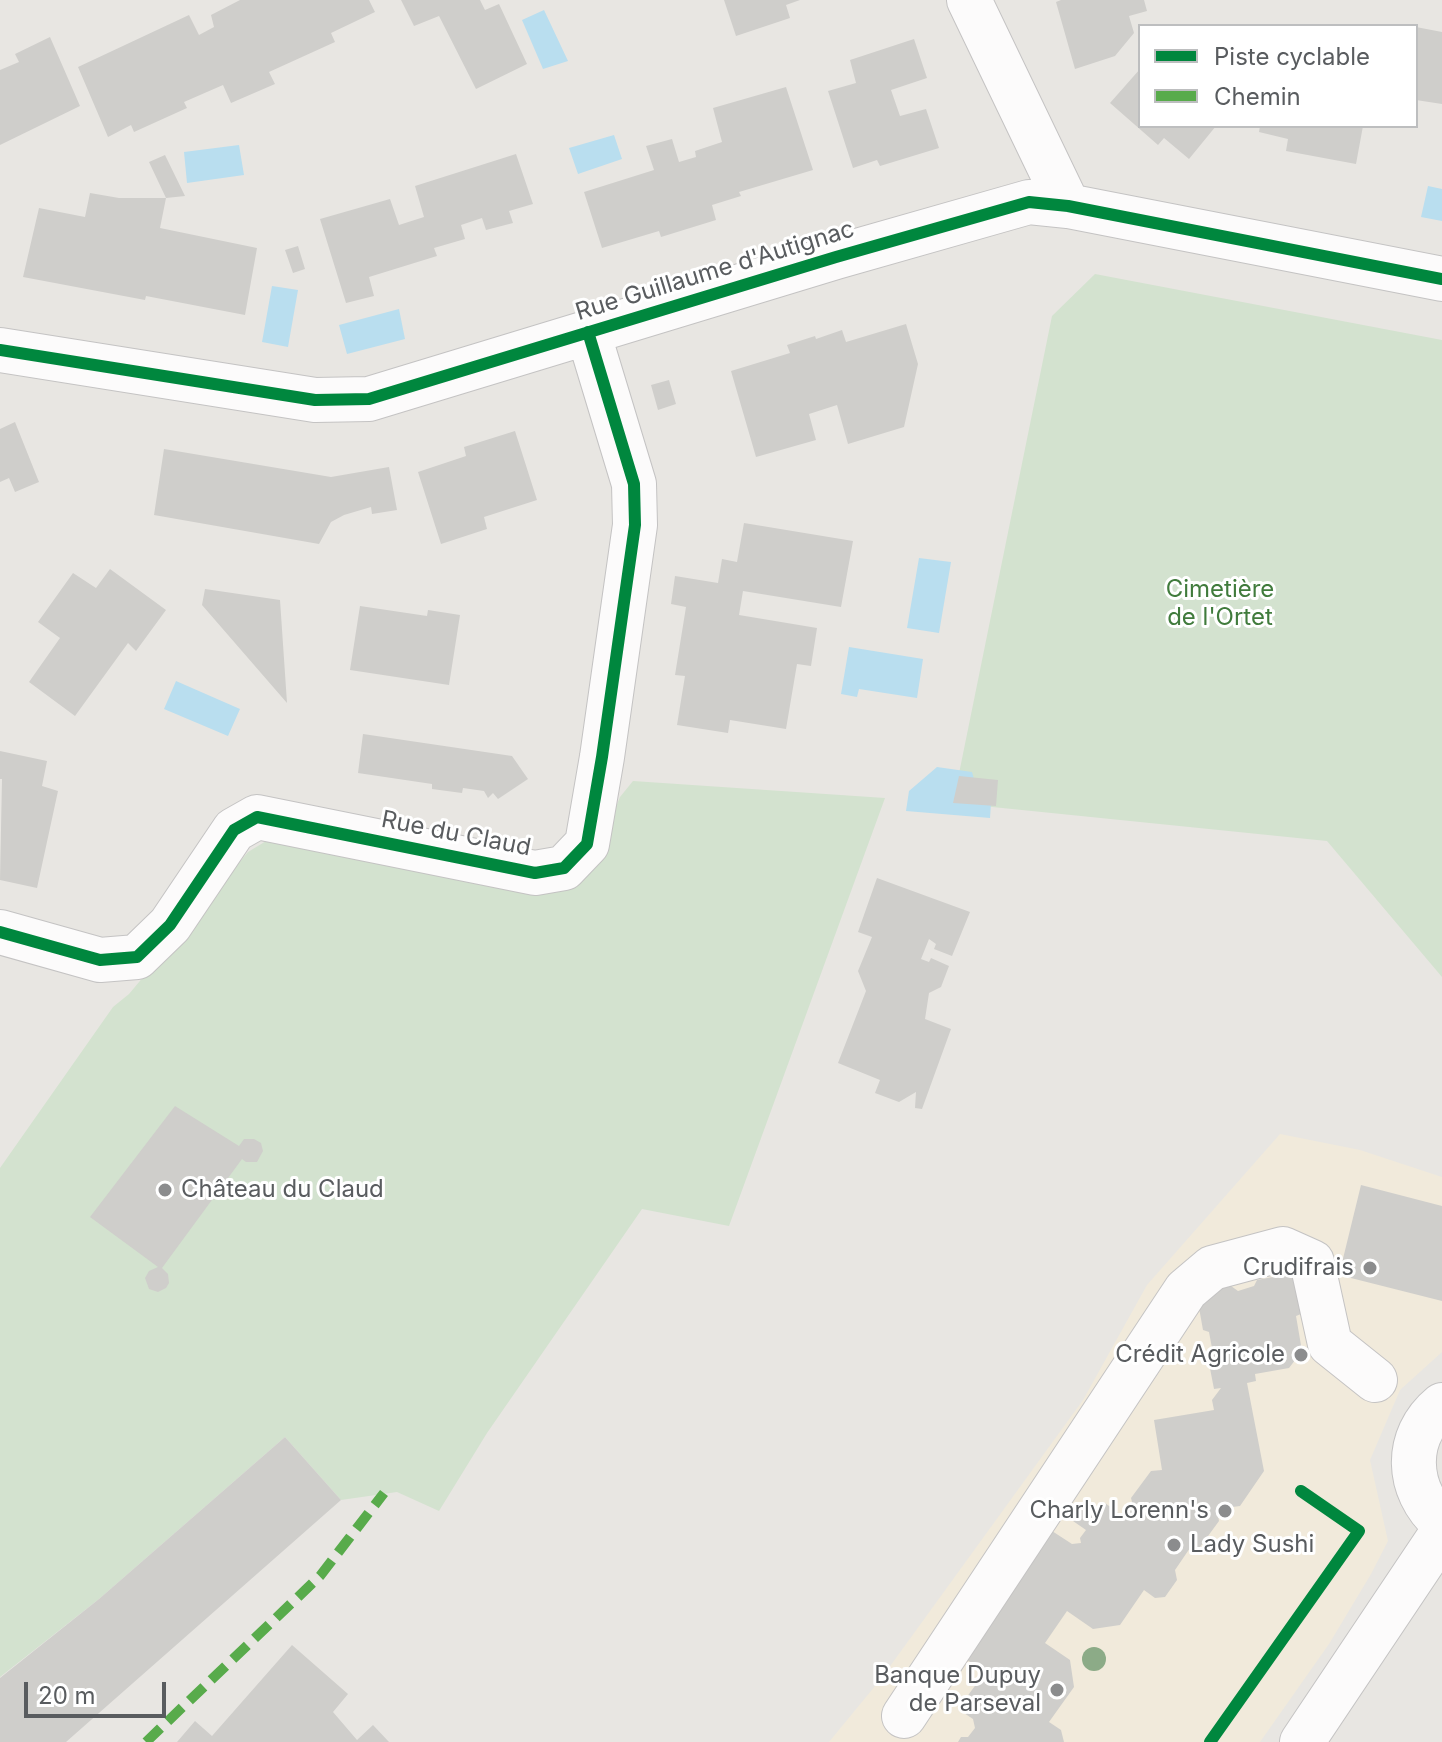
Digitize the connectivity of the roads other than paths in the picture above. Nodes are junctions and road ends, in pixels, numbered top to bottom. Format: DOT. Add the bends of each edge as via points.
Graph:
graph roads {
  1 [pos="969,0"];
  2 [pos="1068,206"];
  3 [pos="1442,279"];
  4 [pos="588,332"];
  5 [pos="0,350"];
  6 [pos="0,932"];
  7 [pos="1375,1380"];
  8 [pos="1442,1405"];
  9 [pos="1442,1522"];
  10 [pos="1442,1533"];
  11 [pos="904,1716"];
  12 [pos="1302,1742"];
  1 -- 2 [label="street"];
  2 -- 3 [label="street, Rue Guillaume d'Autignac"];
  2 -- 4 [label="street, Rue Guillaume d'Autignac" via="1029,202"];
  4 -- 5 [label="street, Rue Guillaume d'Autignac" via="369,399 315,400"];
  4 -- 6 [label="street, Rue du Claud" via="634,484 635,525 587,844 564,868 535,873 257,817 234,830 170,925 137,957 100,960"];
  7 -- 11 [label="street" via="1330,1344 1312,1262 1283,1249 1212,1268 1186,1290"];
  8 -- 9 [label="street" via="1421,1430 1414,1451 1419,1493"];
  10 -- 12 [label="street"];
}
